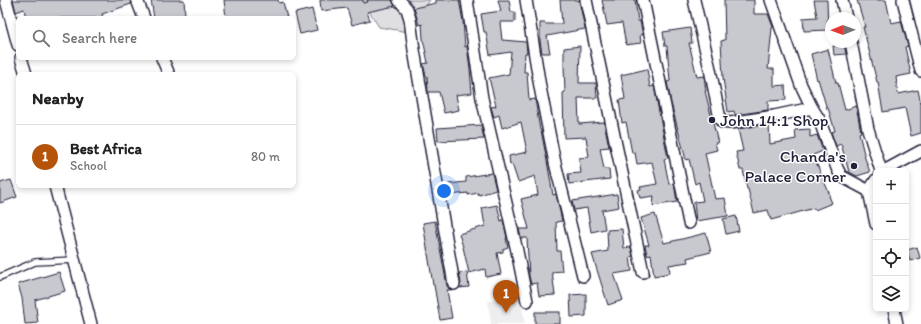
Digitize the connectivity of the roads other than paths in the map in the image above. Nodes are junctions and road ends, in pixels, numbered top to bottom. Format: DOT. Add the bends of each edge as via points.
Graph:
graph roads {
  1 [pos="6,0"];
  2 [pos="137,0"];
  3 [pos="399,0"];
  4 [pos="467,0"];
  5 [pos="526,0"];
  6 [pos="586,0"];
  7 [pos="643,0"];
  8 [pos="694,0"];
  9 [pos="771,0"];
  10 [pos="842,0"];
  11 [pos="902,0"];
  12 [pos="845,12"];
  13 [pos="143,16"];
  14 [pos="16,38"];
  15 [pos="852,48"];
  16 [pos="22,60"];
  17 [pos="163,60"];
  18 [pos="921,71"];
  19 [pos="26,72"];
  20 [pos="168,72"];
  21 [pos="812,108"];
  22 [pos="921,151"];
  23 [pos="882,168"];
  24 [pos="889,168"];
  25 [pos="873,185"];
  26 [pos="56,188"];
  27 [pos="869,191"];
  28 [pos="873,210"];
  29 [pos="689,223"];
  30 [pos="74,260"];
  31 [pos="643,272"];
  32 [pos="583,276"];
  33 [pos="0,277"];
  34 [pos="454,284"];
  35 [pos="527,301"];
  36 [pos="895,312"];
  37 [pos="91,324"];
  38 [pos="897,324"];
  1 -- 14 [label="street"];
  2 -- 13 [label="street"];
  3 -- 34 [label="street" via="407,9 410,20"];
  4 -- 35 [label="street" via="482,98"];
  5 -- 32 [label="street" via="555,163"];
  6 -- 31 [label="street"];
  7 -- 29 [label="street"];
  8 -- 21 [label="street" via="722,122 730,124"];
  9 -- 21 [label="street" via="801,85"];
  10 -- 12 [label="street"];
  11 -- 18 [label="street"];
  15 -- 23 [label="street" via="868,129"];
  16 -- 19 [label="street"];
  17 -- 20 [label="street"];
  21 -- 27 [label="street" via="842,176"];
  22 -- 24 [label="street"];
  25 -- 27 [label="street"];
  26 -- 30 [label="street"];
  27 -- 28 [label="street"];
  30 -- 33 [label="lane" via="35,262"];
  30 -- 37 [label="street"];
  36 -- 38 [label="street"];
}
